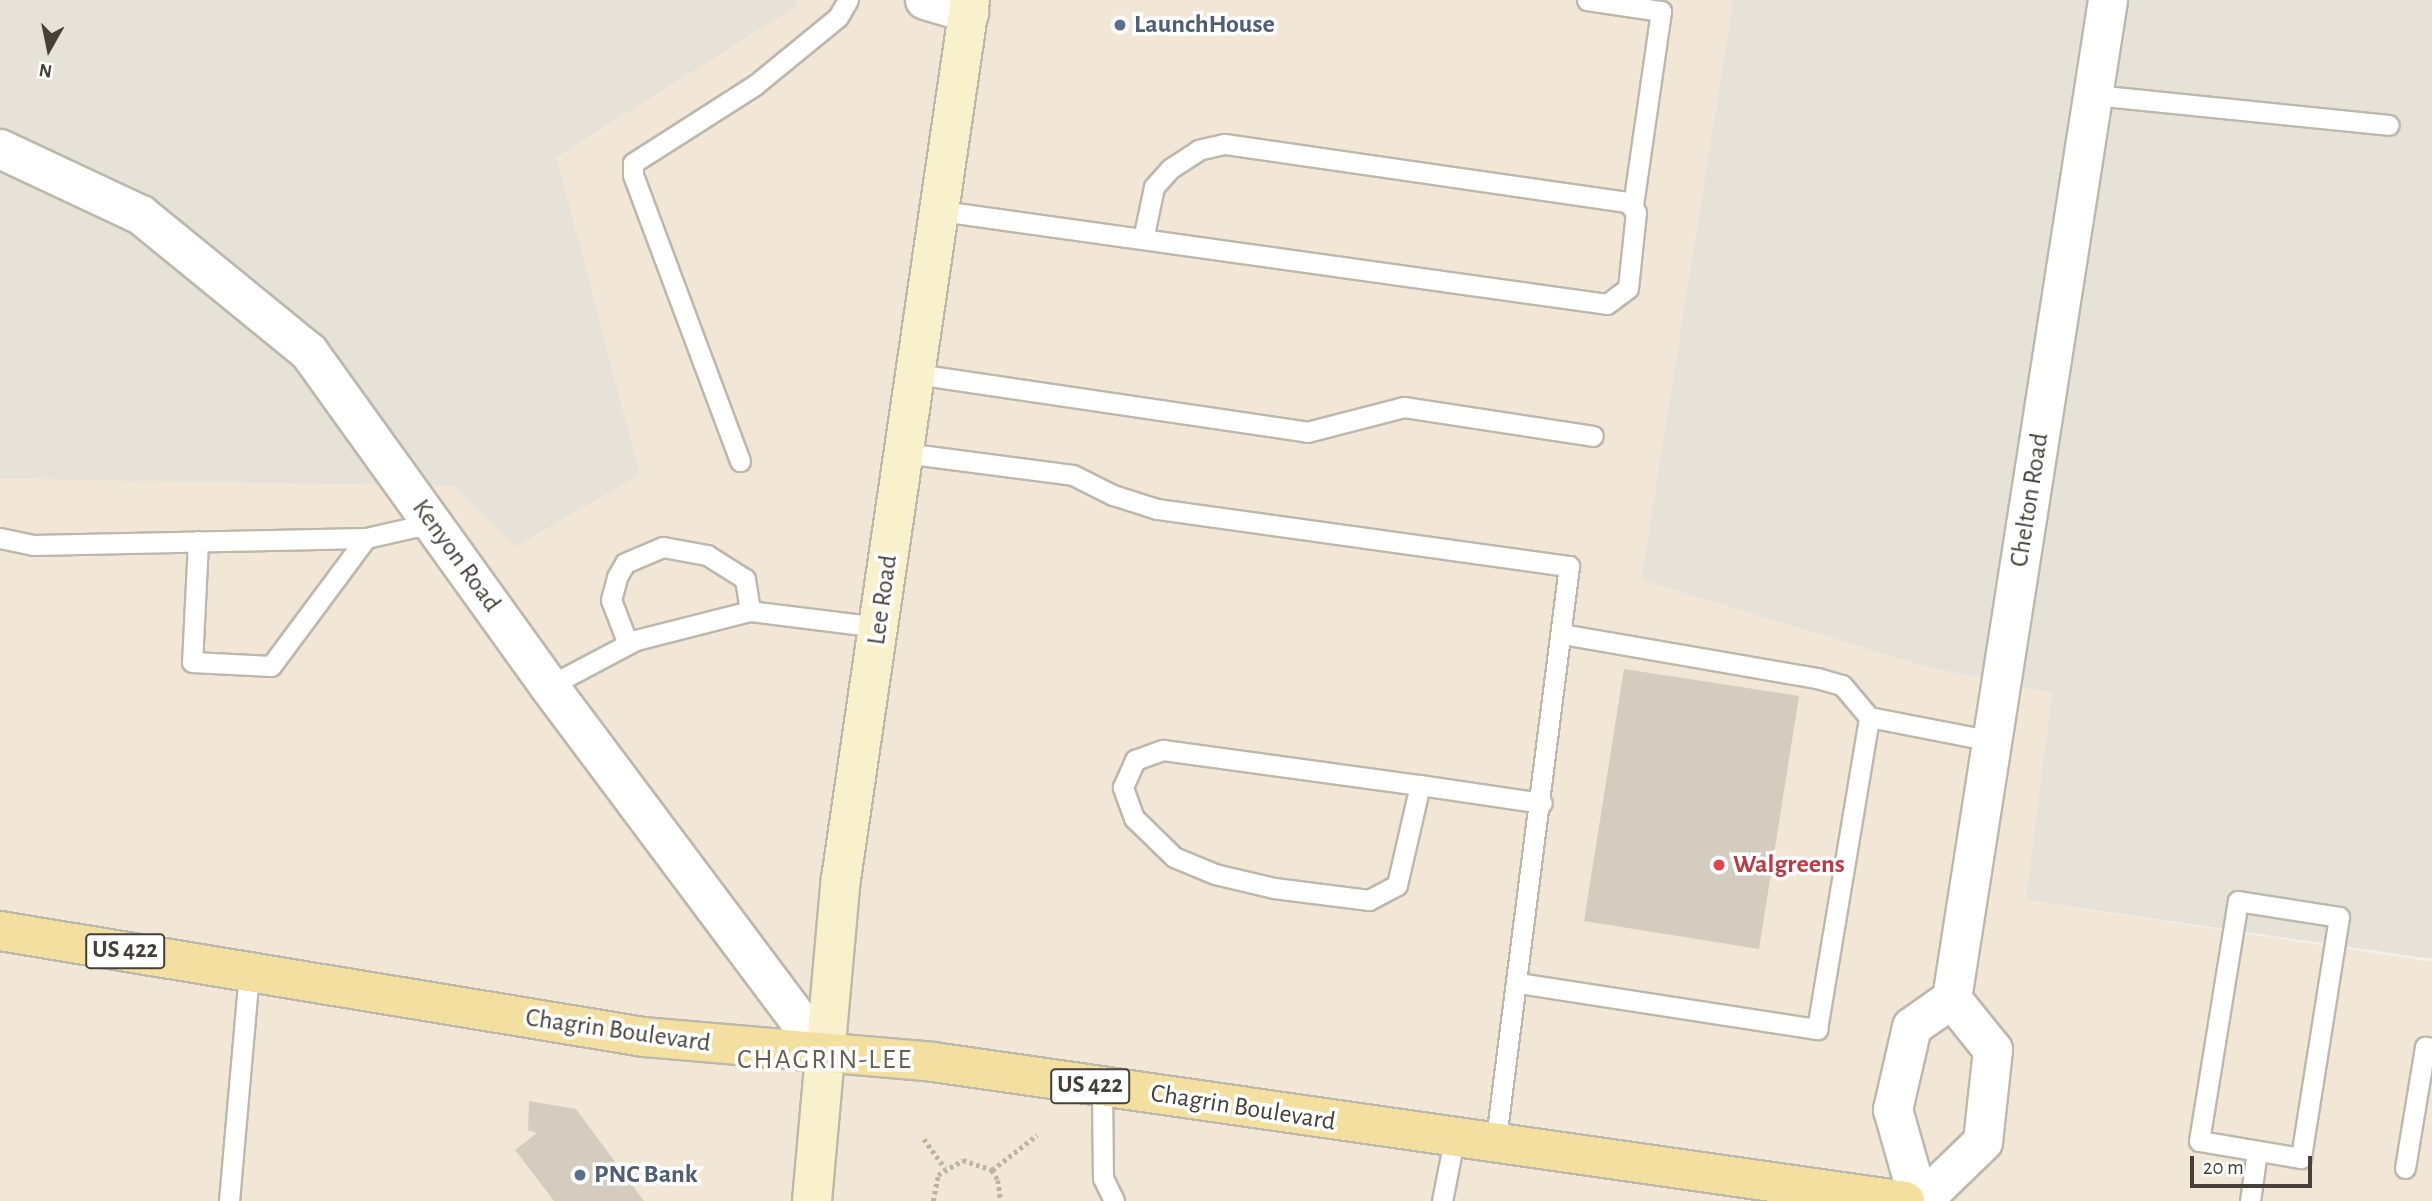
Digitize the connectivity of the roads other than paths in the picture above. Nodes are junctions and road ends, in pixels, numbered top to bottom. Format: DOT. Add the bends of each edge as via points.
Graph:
graph roads {
  1 [pos="848,0"];
  2 [pos="925,0"];
  3 [pos="1587,0"];
  4 [pos="2108,0"];
  5 [pos="970,7"];
  6 [pos="2094,95"];
  7 [pos="2389,125"];
  8 [pos="0,149"];
  9 [pos="1633,206"];
  10 [pos="941,211"];
  11 [pos="1143,239"];
  12 [pos="916,374"];
  13 [pos="1594,436"];
  14 [pos="904,453"];
  15 [pos="740,461"];
  16 [pos="432,523"];
  17 [pos="0,538"];
  18 [pos="366,538"];
  19 [pos="198,541"];
  20 [pos="750,611"];
  21 [pos="879,627"];
  22 [pos="1562,634"];
  23 [pos="628,644"];
  24 [pos="549,686"];
  25 [pos="1869,717"];
  26 [pos="1992,741"];
  27 [pos="1420,785"];
  28 [pos="1542,803"];
  29 [pos="0,931"];
  30 [pos="248,974"];
  31 [pos="1519,984"];
  32 [pos="1952,999"];
  33 [pos="2432,1048"];
  34 [pos="827,1057"];
  35 [pos="1101,1087"];
  36 [pos="1454,1140"];
  37 [pos="1495,1146"];
  38 [pos="2257,1151"];
  39 [pos="2405,1168"];
  40 [pos="229,1201"];
  41 [pos="812,1201"];
  42 [pos="1114,1201"];
  43 [pos="1442,1201"];
  44 [pos="1905,1201"];
  45 [pos="1920,1201"];
  46 [pos="2250,1201"];
  1 -- 15 [label="lane" via="838,17 755,85 633,163 633,175"];
  2 -- 5 [label="street"];
  3 -- 9 [label="lane" via="1661,11"];
  4 -- 6 [label="street, Chelton Road"];
  5 -- 10 [label="main road, Lee Road"];
  6 -- 7 [label="lane"];
  6 -- 26 [label="street, Chelton Road"];
  8 -- 16 [label="street, Kenyon Road" via="141,215 309,352"];
  9 -- 11 [label="lane" via="1224,144 1199,150 1154,187"];
  9 -- 11 [label="lane" via="1628,288 1607,304"];
  10 -- 11 [label="lane"];
  10 -- 12 [label="main road, Lee Road"];
  12 -- 13 [label="lane" via="1307,432 1404,407"];
  12 -- 14 [label="main road, Lee Road"];
  14 -- 21 [label="main road, Lee Road"];
  14 -- 22 [label="lane" via="1073,475 1113,495 1157,509 1569,566"];
  16 -- 18 [label="lane"];
  16 -- 24 [label="street, Kenyon Road"];
  17 -- 19 [label="lane" via="33,545"];
  18 -- 19 [label="lane"];
  18 -- 19 [label="lane" via="271,666 192,662"];
  20 -- 21 [label="lane"];
  20 -- 23 [label="lane"];
  20 -- 23 [label="lane" via="745,579 707,555 663,547 625,563 617,577 611,600"];
  21 -- 34 [label="main road, Lee Road" via="841,879"];
  22 -- 25 [label="lane" via="1842,685"];
  22 -- 28 [label="lane"];
  23 -- 24 [label="lane"];
  24 -- 34 [label="street, Kenyon Road"];
  25 -- 26 [label="lane"];
  25 -- 31 [label="lane" via="1817,1029"];
  26 -- 32 [label="street, Chelton Road"];
  27 -- 27 [label="lane" via="1163,750 1135,760 1123,787 1134,818 1174,857 1214,874 1274,888 1369,900 1397,885"];
  27 -- 28 [label="lane"];
  28 -- 31 [label="lane"];
  29 -- 30 [label="main road, Chagrin Boulevard / US 422"];
  30 -- 34 [label="main road, Chagrin Boulevard / US 422" via="644,1037"];
  30 -- 40 [label="lane"];
  31 -- 37 [label="lane"];
  32 -- 45 [label="street" via="1912,1027 1893,1110"];
  32 -- 45 [label="street" via="1993,1050 1983,1142"];
  33 -- 39 [label="lane" via="2425,1047"];
  34 -- 35 [label="main road, Chagrin Boulevard / US 422" via="933,1062"];
  34 -- 41 [label="main road, Lee Road"];
  35 -- 36 [label="main road, Chagrin Boulevard / US 422"];
  35 -- 42 [label="lane" via="1103,1178"];
  36 -- 37 [label="main road, Chagrin Boulevard / US 422"];
  36 -- 43 [label="lane"];
  37 -- 44 [label="main road, Chagrin Boulevard / US 422"];
  38 -- 38 [label="lane" via="2199,1141 2238,901 2339,917 2301,1158"];
  38 -- 46 [label="lane"];
}
